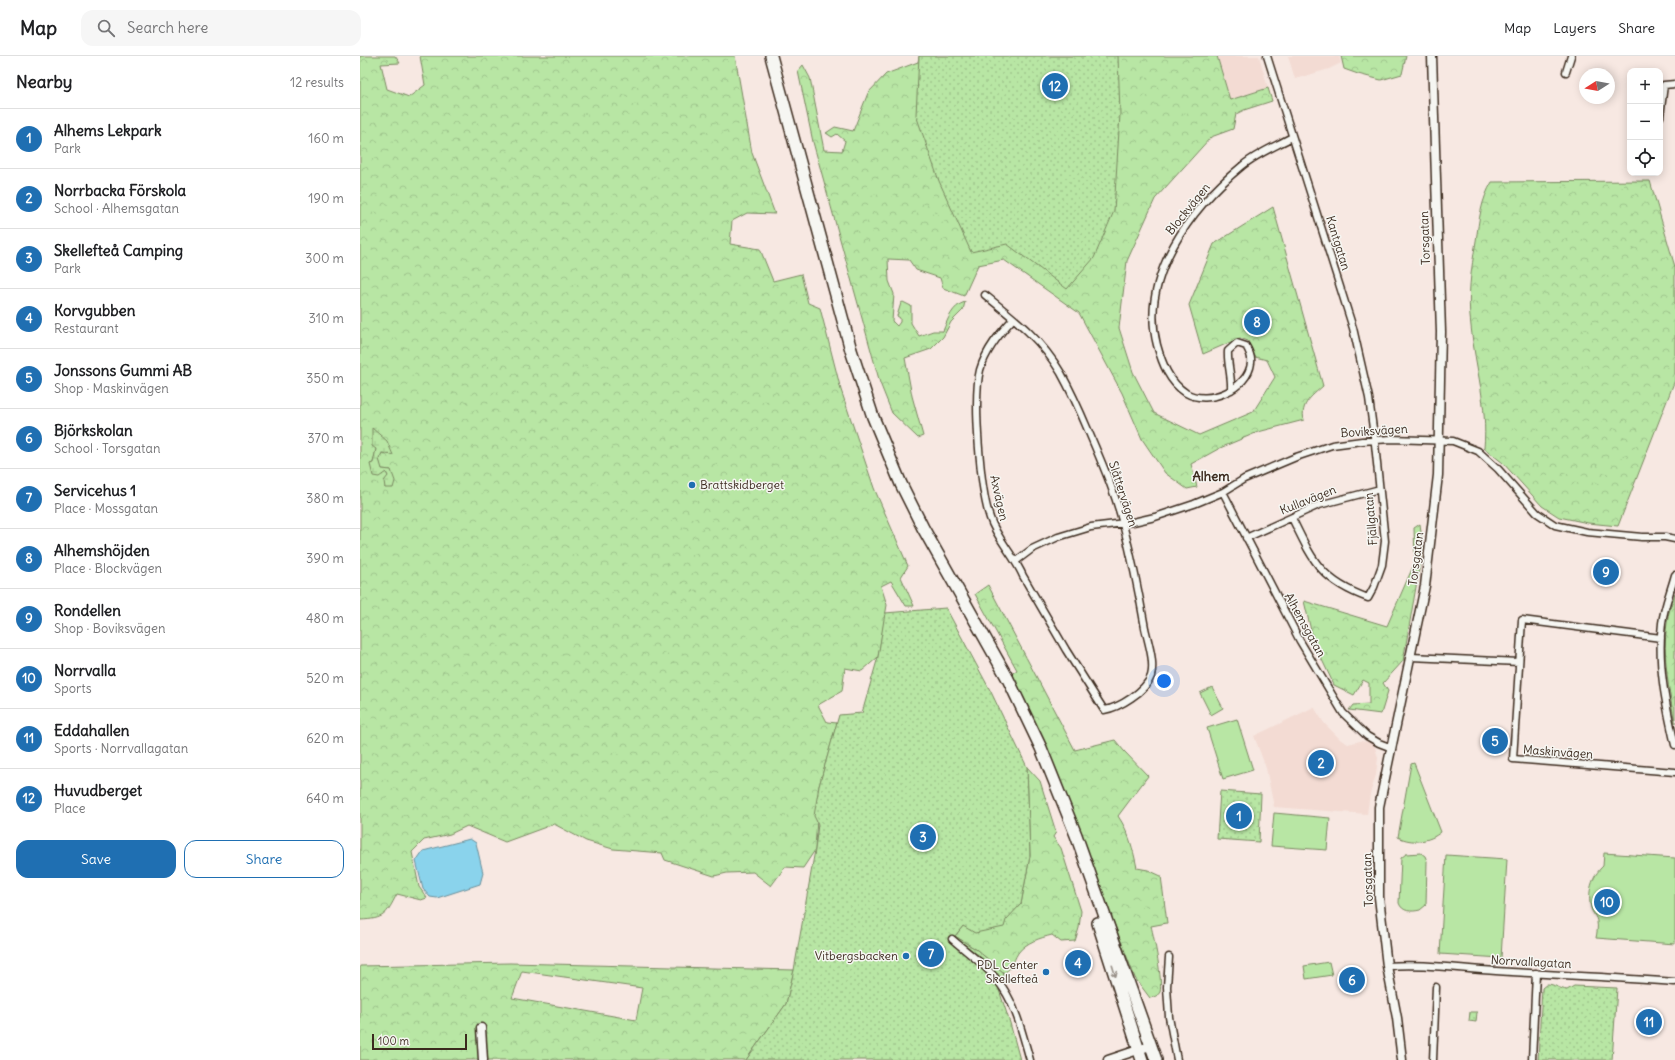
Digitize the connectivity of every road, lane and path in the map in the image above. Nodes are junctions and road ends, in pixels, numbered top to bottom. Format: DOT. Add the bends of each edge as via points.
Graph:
graph roads {
  1 [pos="765,56"];
  2 [pos="771,56"];
  3 [pos="1266,56"];
  4 [pos="1432,56"];
  5 [pos="1571,56"];
  6 [pos="1566,72"];
  7 [pos="1675,84"];
  8 [pos="1662,104"];
  9 [pos="1292,138"];
  10 [pos="985,295"];
  11 [pos="1013,319"];
  12 [pos="1230,390"];
  13 [pos="1375,440"];
  14 [pos="1439,441"];
  15 [pos="1380,489"];
  16 [pos="1223,492"];
  17 [pos="1292,518"];
  18 [pos="1123,523"];
  19 [pos="1246,538"];
  20 [pos="1675,539"];
  21 [pos="1016,560"];
  22 [pos="1675,575"];
  23 [pos="1661,638"];
  24 [pos="1411,657"];
  25 [pos="1519,662"];
  26 [pos="1104,710"];
  27 [pos="1675,746"];
  28 [pos="1392,748"];
  29 [pos="1675,772"];
  30 [pos="952,939"];
  31 [pos="1169,957"];
  32 [pos="1386,966"];
  33 [pos="1536,973"];
  34 [pos="1675,982"];
  35 [pos="1436,987"];
  36 [pos="481,1028"];
  37 [pos="1150,1046"];
  38 [pos="1140,1055"];
  39 [pos="483,1060"];
  40 [pos="1030,1060"];
  41 [pos="1108,1060"];
  42 [pos="1156,1060"];
  43 [pos="1178,1060"];
  44 [pos="1402,1060"];
  45 [pos="1433,1060"];
  46 [pos="1532,1060"];
  1 -- 38 [label="highway, one-way" via="842,339 869,423 897,489 1014,704 1043,766 1078,861"];
  2 -- 37 [label="highway" via="847,337 873,417 923,528 1008,679 1038,741 1076,835"];
  3 -- 9 [label="street, Kantgatan"];
  4 -- 14 [label="main road, Torsgatan" via="1441,332"];
  5 -- 6 [label="street"];
  7 -- 8 [label="street" via="1664,85"];
  9 -- 12 [label="street, Blockvägen" via="1243,165 1219,187 1175,240 1155,292 1156,340 1162,362 1177,385 1187,393 1201,398"];
  9 -- 13 [label="street, Kantgatan" via="1353,328 1369,398"];
  10 -- 11 [label="street, Slåttervägen"];
  11 -- 18 [label="street, Slåttervägen" via="1040,342 1061,373 1103,464"];
  11 -- 21 [label="street, Axvägen" via="985,357 980,371 978,411 981,465 990,517 997,533"];
  12 -- 12 [label="street, Blockvägen" via="1249,371 1251,362 1246,346 1237,343 1228,351"];
  13 -- 14 [label="street, Boviksvägen"];
  13 -- 15 [label="street, Fjällgatan"];
  13 -- 16 [label="street, Boviksvägen" via="1332,445 1296,457 1244,479"];
  14 -- 20 [label="street, Boviksvägen" via="1453,441 1478,451 1498,469 1537,513 1555,525 1587,532"];
  14 -- 24 [label="main road, Torsgatan" via="1438,475 1425,586"];
  15 -- 17 [label="street, Kullavägen" via="1319,505"];
  15 -- 17 [label="street, Fjällgatan" via="1385,551 1374,588 1368,598 1348,591 1319,568"];
  16 -- 18 [label="street, Boviksvägen" via="1176,510"];
  16 -- 19 [label="street, Alhemsgatan"];
  17 -- 19 [label="street, Kullavägen"];
  18 -- 21 [label="street, Boviksvägen" via="1091,527 1058,537"];
  18 -- 26 [label="street, Slåttervägen" via="1152,662 1151,674 1147,685 1137,693 1111,709"];
  19 -- 28 [label="street, Alhemsgatan" via="1300,641 1343,714 1368,736"];
  21 -- 26 [label="street, Axvägen" via="1066,650"];
  22 -- 23 [label="street" via="1662,622"];
  23 -- 25 [label="street, Maskinvägen" via="1522,620"];
  23 -- 27 [label="street" via="1664,693"];
  24 -- 25 [label="street"];
  24 -- 28 [label="main road, Torsgatan"];
  25 -- 29 [label="street, Maskinvägen" via="1513,759"];
  28 -- 32 [label="main road, Torsgatan" via="1379,807 1379,897"];
  30 -- 40 [label="street" via="1003,987 1011,1002"];
  31 -- 43 [label="street" via="1169,1017"];
  32 -- 33 [label="street, Norrvallagatan"];
  32 -- 44 [label="main road, Torsgatan" via="1397,1018"];
  33 -- 34 [label="street, Norrvallagatan"];
  33 -- 46 [label="street"];
  35 -- 45 [label="street"];
  36 -- 39 [label="main road"];
  37 -- 38 [label="main road"];
  37 -- 42 [label="highway"];
  38 -- 41 [label="main road"];
}
